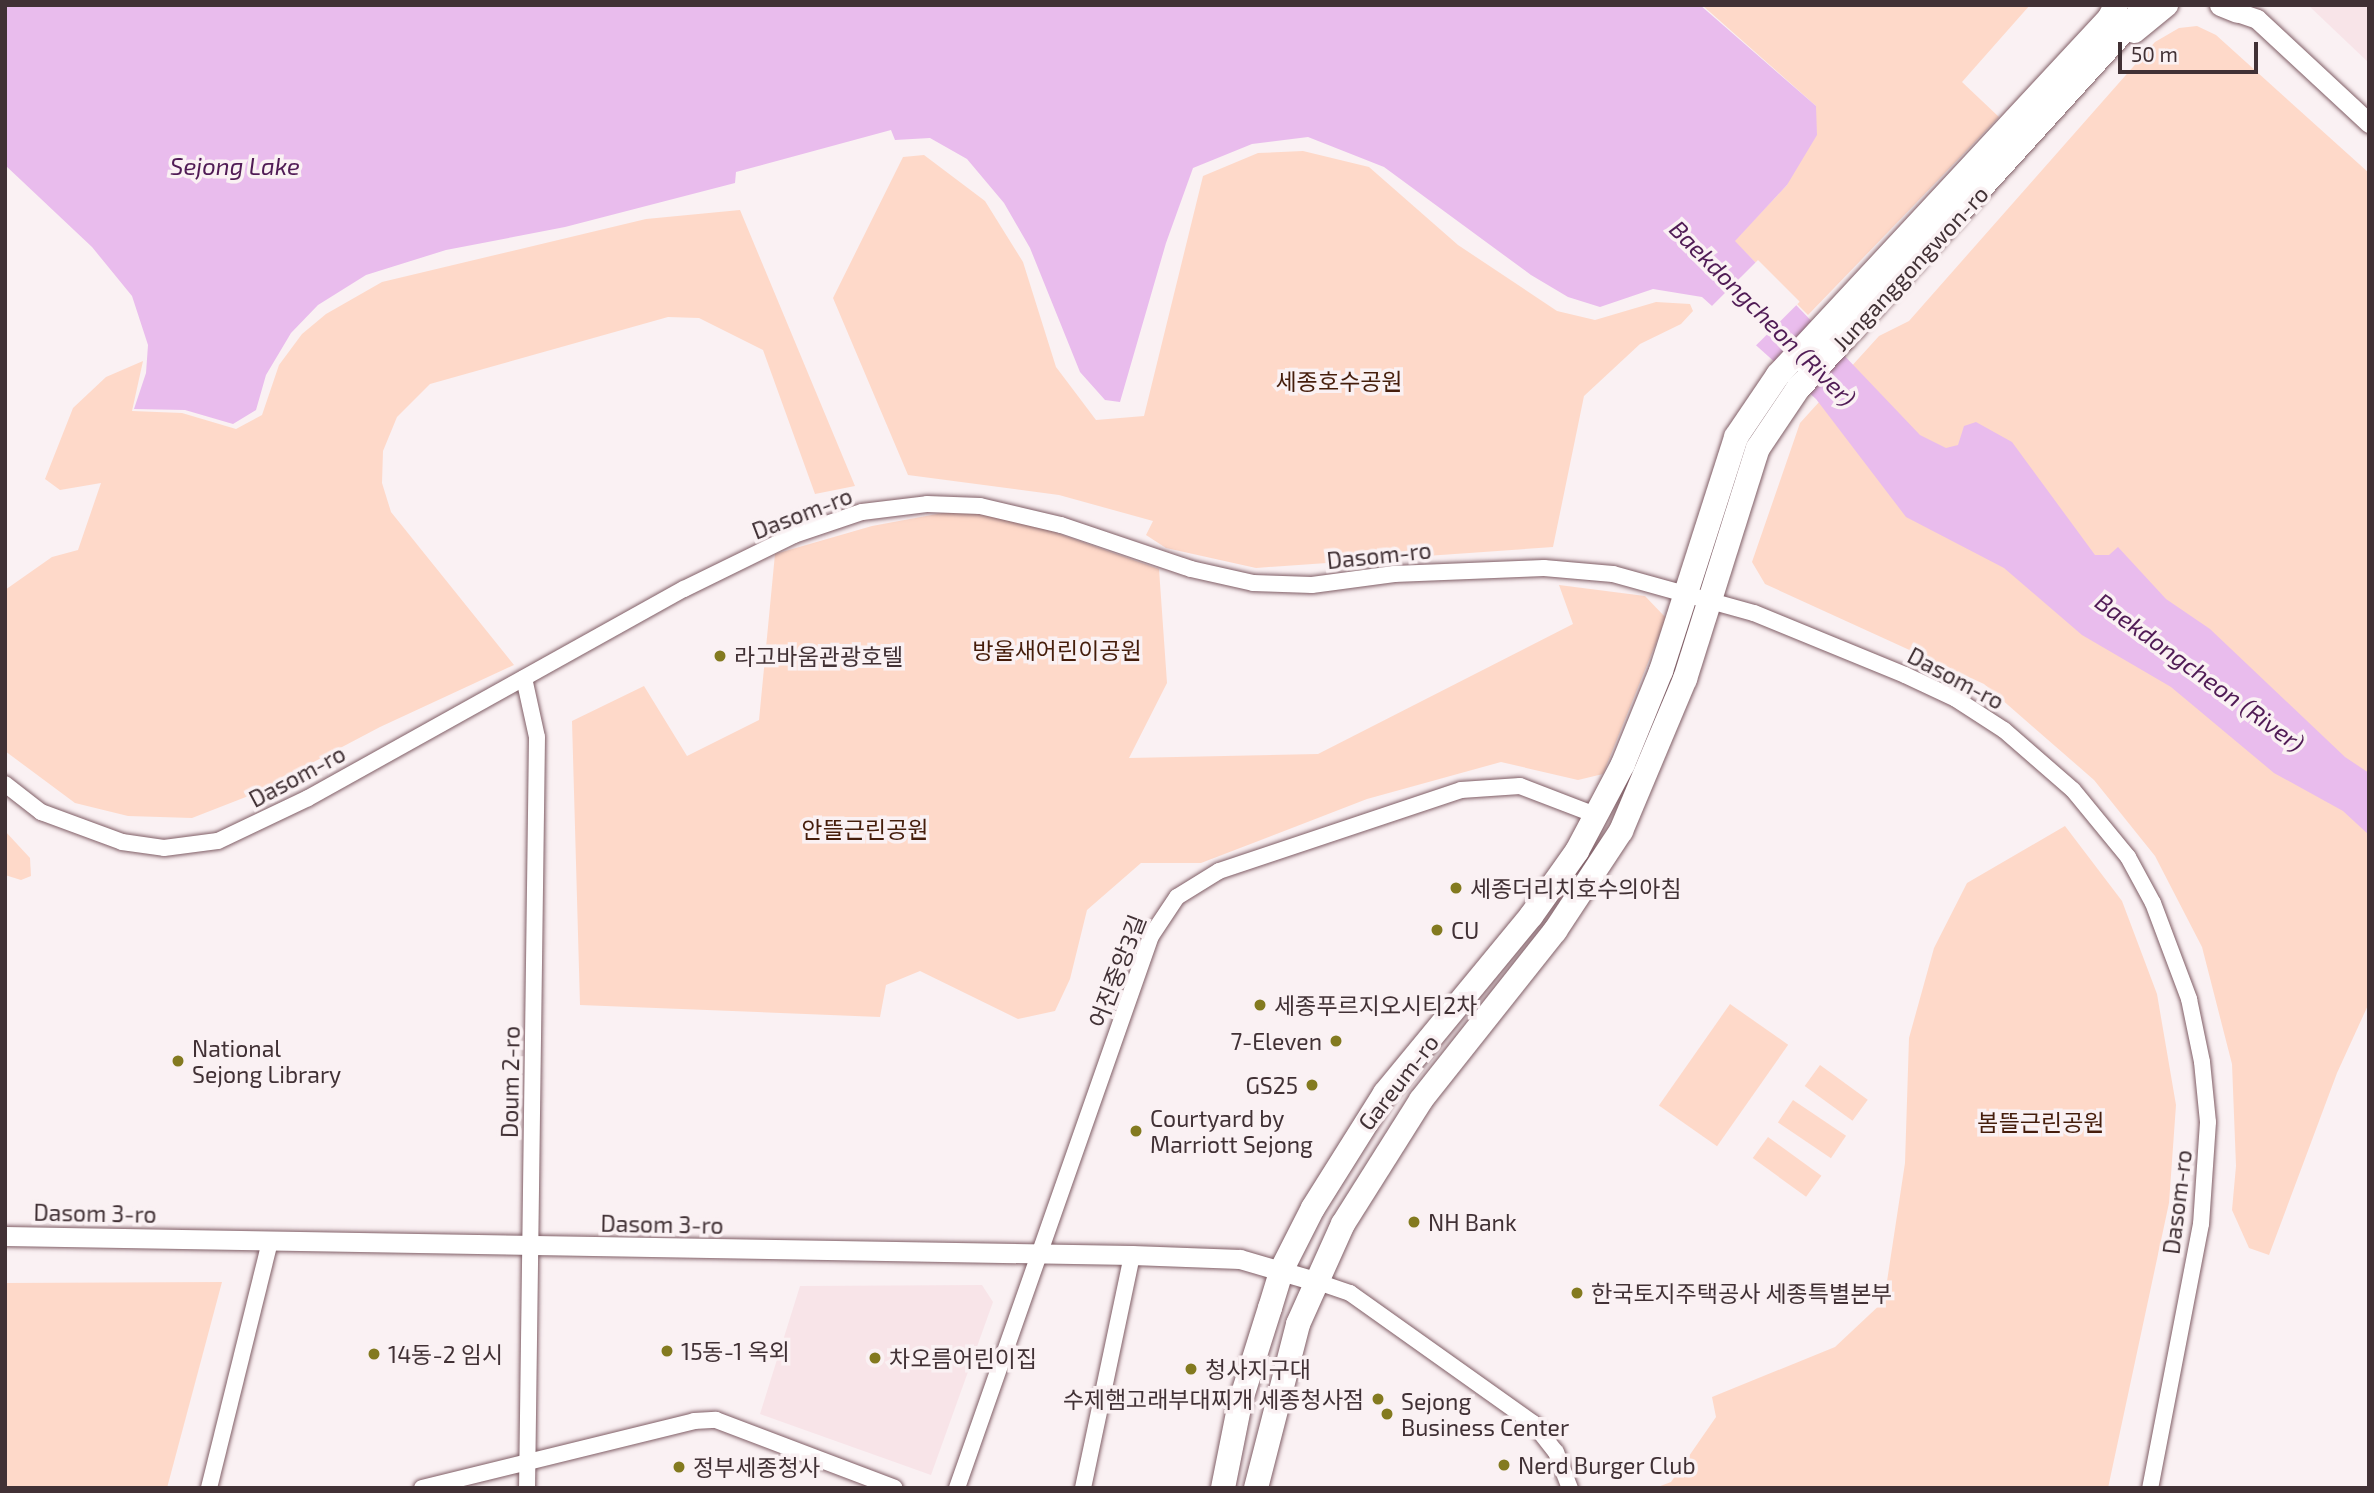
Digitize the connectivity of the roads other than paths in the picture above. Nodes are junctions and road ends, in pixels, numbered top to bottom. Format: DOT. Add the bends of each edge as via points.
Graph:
graph roads {
  1 [pos="2116,5"];
  2 [pos="2147,5"];
  3 [pos="2167,5"];
  4 [pos="2239,9"];
  5 [pos="2054,112"];
  6 [pos="2369,123"];
  7 [pos="1685,593"];
  8 [pos="1709,600"];
  9 [pos="524,678"];
  10 [pos="5,784"];
  11 [pos="1598,816"];
  12 [pos="5,1236"];
  13 [pos="270,1241"];
  14 [pos="530,1246"];
  15 [pos="1038,1254"];
  16 [pos="1132,1255"];
  17 [pos="1282,1269"];
  18 [pos="1315,1281"];
  19 [pos="528,1463"];
  20 [pos="209,1488"];
  21 [pos="422,1488"];
  22 [pos="527,1488"];
  23 [pos="895,1488"];
  24 [pos="957,1488"];
  25 [pos="1083,1488"];
  26 [pos="1223,1488"];
  27 [pos="1256,1488"];
  28 [pos="1570,1488"];
  29 [pos="2150,1488"];
  1 -- 7 [label="main road, Junganggongwon-ro" via="2101,28 1777,375 1736,437"];
  2 -- 5 [label="main road, Junganggongwon-ro"];
  3 -- 5 [label="main road" via="2137,28 2070,103"];
  4 -- 6 [label="street"];
  5 -- 8 [label="main road, Junganggongwon-ro" via="1797,390 1758,448"];
  7 -- 8 [label="street, Dasom-ro"];
  7 -- 9 [label="street, Dasom-ro" via="1613,574 1545,568 1394,574 1312,585 1253,583 1191,569 1048,522 980,506 927,504 862,512 793,535"];
  7 -- 11 [label="main road, Gareum-ro" via="1661,671"];
  8 -- 18 [label="main road, Gareum-ro" via="1685,679 1621,831 1555,931 1390,1145"];
  8 -- 29 [label="street, Dasom-ro" via="1754,613 1905,675 1956,699 2004,730 2073,790 2127,857 2154,903 2189,999 2208,1122 2201,1224"];
  9 -- 10 [label="street, Dasom-ro" via="308,798 218,841 164,848 122,842 41,812"];
  9 -- 14 [label="street, Doum 2-ro" via="537,737"];
  11 -- 15 [label="street, 어진중앙3길" via="1520,786 1477,787 1196,882 1162,915 1151,936"];
  11 -- 17 [label="main road, Gareum-ro" via="1531,916 1385,1093 1312,1208"];
  12 -- 13 [label="street, Dasom 3-ro"];
  13 -- 14 [label="street, Dasom 3-ro"];
  13 -- 20 [label="street"];
  14 -- 15 [label="street, Dasom 3-ro"];
  14 -- 19 [label="street, Doum 2-ro"];
  15 -- 16 [label="street, Dasom 3-ro"];
  15 -- 24 [label="street, 어진중앙3길"];
  16 -- 17 [label="street, Dasom 3-ro" via="1240,1259"];
  16 -- 25 [label="street"];
  17 -- 18 [label="street, Dasom 3-ro"];
  17 -- 26 [label="main road, Gareum-ro" via="1240,1403"];
  18 -- 27 [label="main road, Gareum-ro" via="1272,1415"];
  18 -- 28 [label="street" via="1350,1293 1533,1423 1556,1452"];
  19 -- 21 [label="street"];
  19 -- 22 [label="street, Doum 2-ro"];
  19 -- 23 [label="street" via="694,1420 716,1420"];
}
